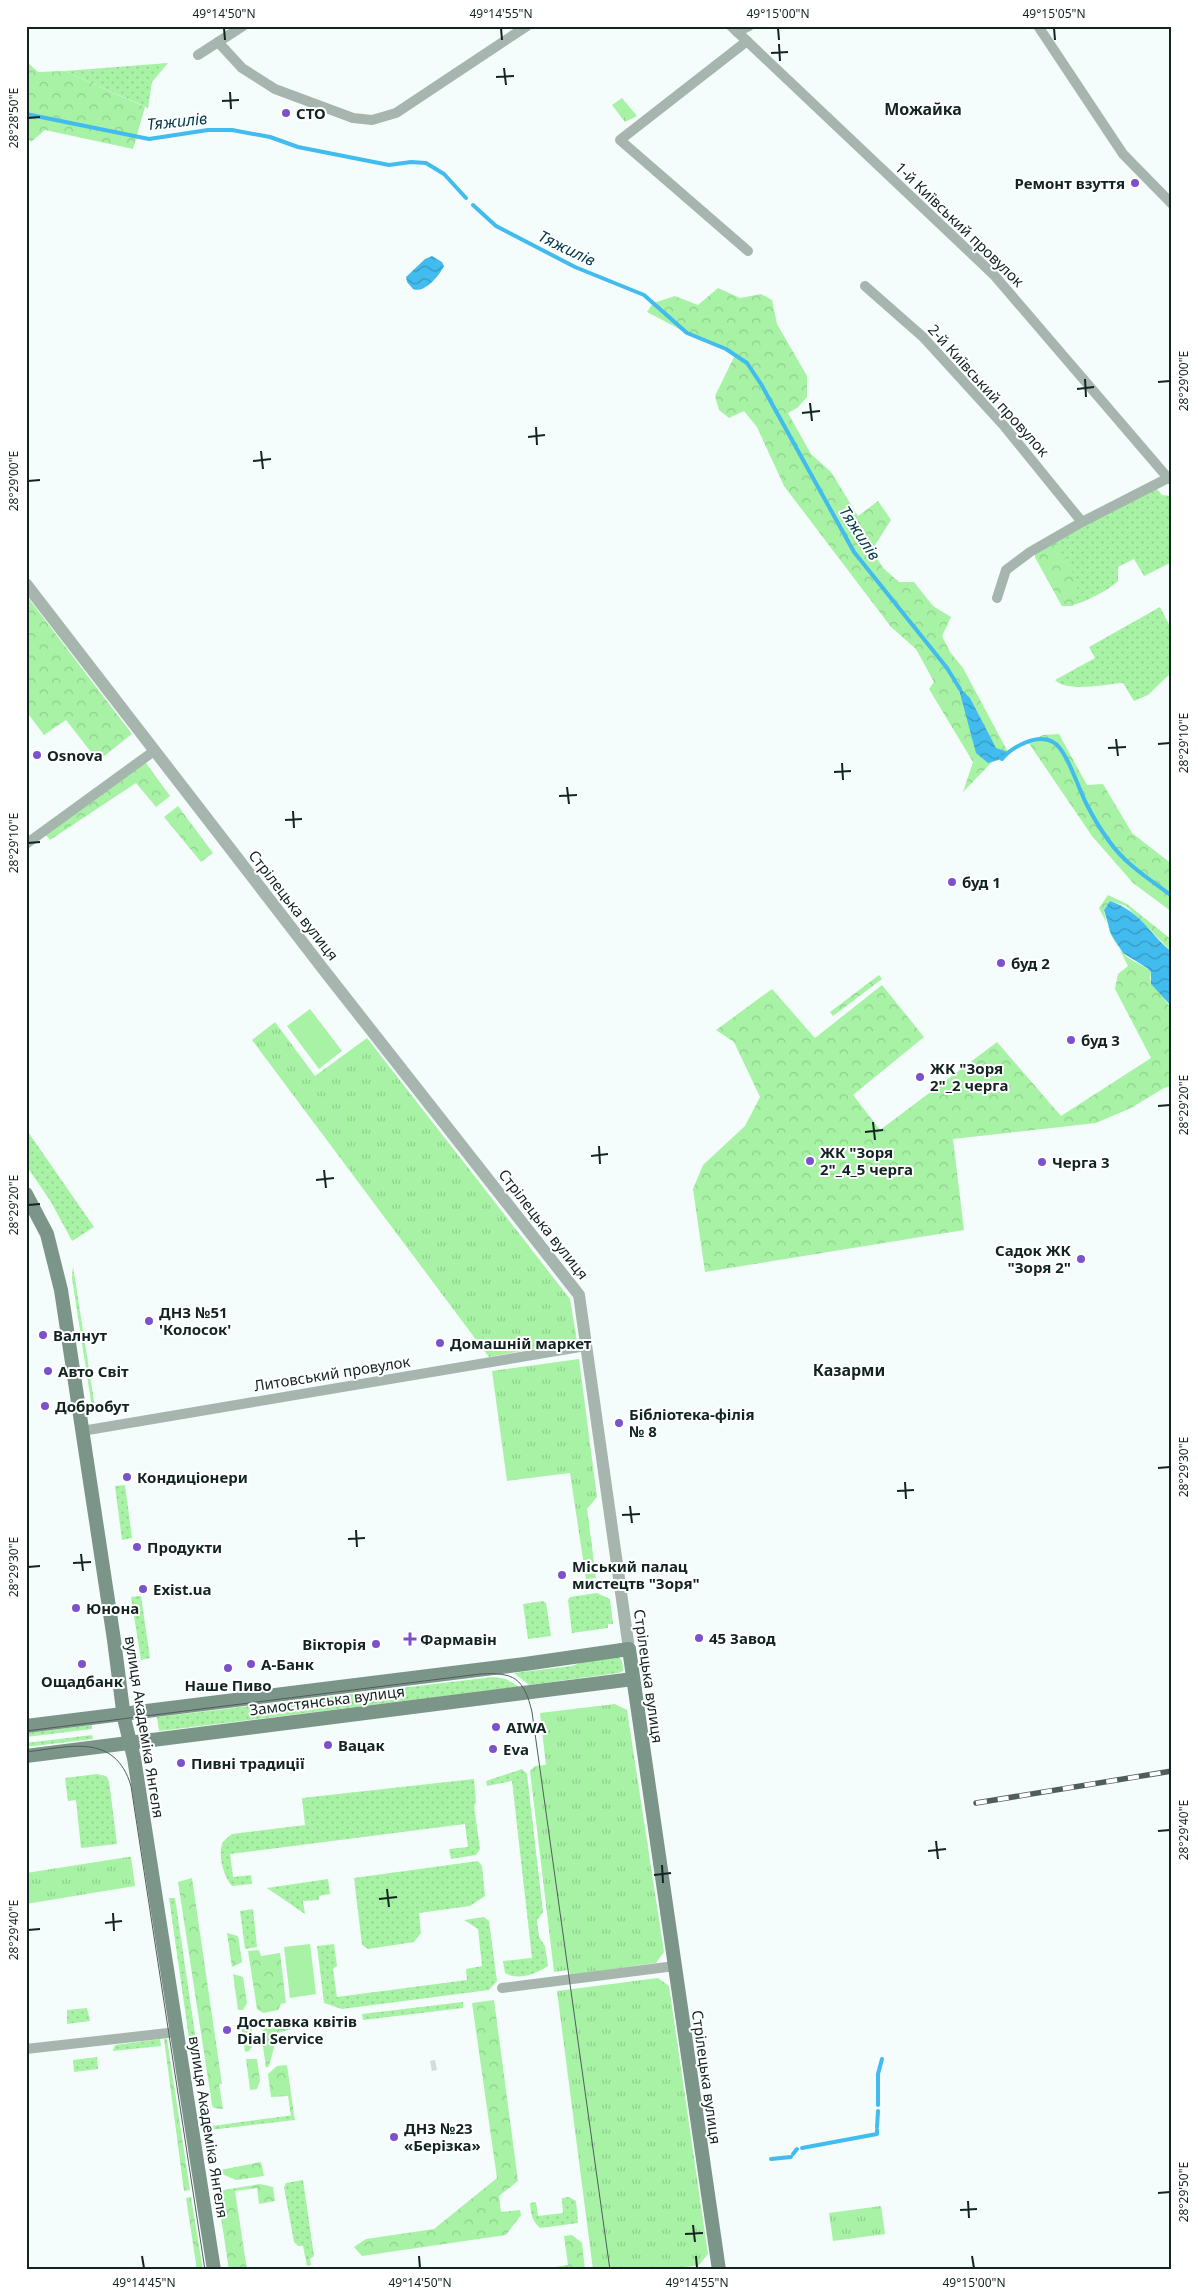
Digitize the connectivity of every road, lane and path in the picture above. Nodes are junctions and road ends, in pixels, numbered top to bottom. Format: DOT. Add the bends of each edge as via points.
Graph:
graph roads {
  1 [pos="243,26"];
  2 [pos="527,26"];
  3 [pos="749,26"];
  4 [pos="1038,26"];
  5 [pos="734,29"];
  6 [pos="218,42"];
  7 [pos="747,42"];
  8 [pos="198,55"];
  9 [pos="1172,204"];
  10 [pos="748,251"];
  11 [pos="865,286"];
  12 [pos="1170,478"];
  13 [pos="1082,522"];
  14 [pos="26,584"];
  15 [pos="997,598"];
  16 [pos="154,751"];
  17 [pos="26,844"];
  18 [pos="26,1194"];
  19 [pos="586,1346"];
  20 [pos="82,1430"];
  21 [pos="629,1649"];
  22 [pos="632,1679"];
  23 [pos="124,1714"];
  24 [pos="26,1726"];
  25 [pos="131,1742"];
  26 [pos="26,1756"];
  27 [pos="675,1966"];
  28 [pos="502,1988"];
  29 [pos="177,2032"];
  30 [pos="26,2049"];
  31 [pos="214,2270"];
  32 [pos="719,2270"];
  1 -- 6 [label="street"];
  2 -- 6 [label="street" via="396,113 372,120 353,118 275,89 242,68"];
  3 -- 5 [label="street"];
  4 -- 9 [label="street" via="1123,154"];
  5 -- 7 [label="street, 1-й Київський провулок"];
  6 -- 8 [label="street"];
  7 -- 10 [label="street" via="620,140"];
  7 -- 12 [label="street, 1-й Київський провулок" via="994,275"];
  11 -- 13 [label="street, 2-й Київський провулок" via="922,337 1004,427"];
  12 -- 13 [label="street"];
  13 -- 15 [label="street" via="1006,570"];
  14 -- 16 [label="street, Стрілецька вулиця"];
  16 -- 17 [label="street"];
  16 -- 19 [label="street, Стрілецька вулиця" via="579,1295"];
  18 -- 20 [label="main road, вулиця Академіка Янгеля" via="54,1254"];
  19 -- 20 [label="street, Литовський провулок"];
  19 -- 21 [label="street, Стрілецька вулиця"];
  20 -- 23 [label="main road, вулиця Академіка Янгеля"];
  21 -- 22 [label="main road, Стрілецька вулиця"];
  21 -- 23 [label="main road, Замостянська вулиця"];
  22 -- 25 [label="main road, Замостянська вулиця"];
  22 -- 27 [label="main road, Стрілецька вулиця"];
  23 -- 24 [label="main road, Замостянська вулиця"];
  23 -- 25 [label="main road, вулиця Академіка Янгеля"];
  25 -- 26 [label="main road, Замостянська вулиця"];
  25 -- 29 [label="main road, вулиця Академіка Янгеля"];
  27 -- 28 [label="street"];
  27 -- 32 [label="main road, Стрілецька вулиця"];
  29 -- 30 [label="street"];
  29 -- 31 [label="main road, вулиця Академіка Янгеля"];
}
